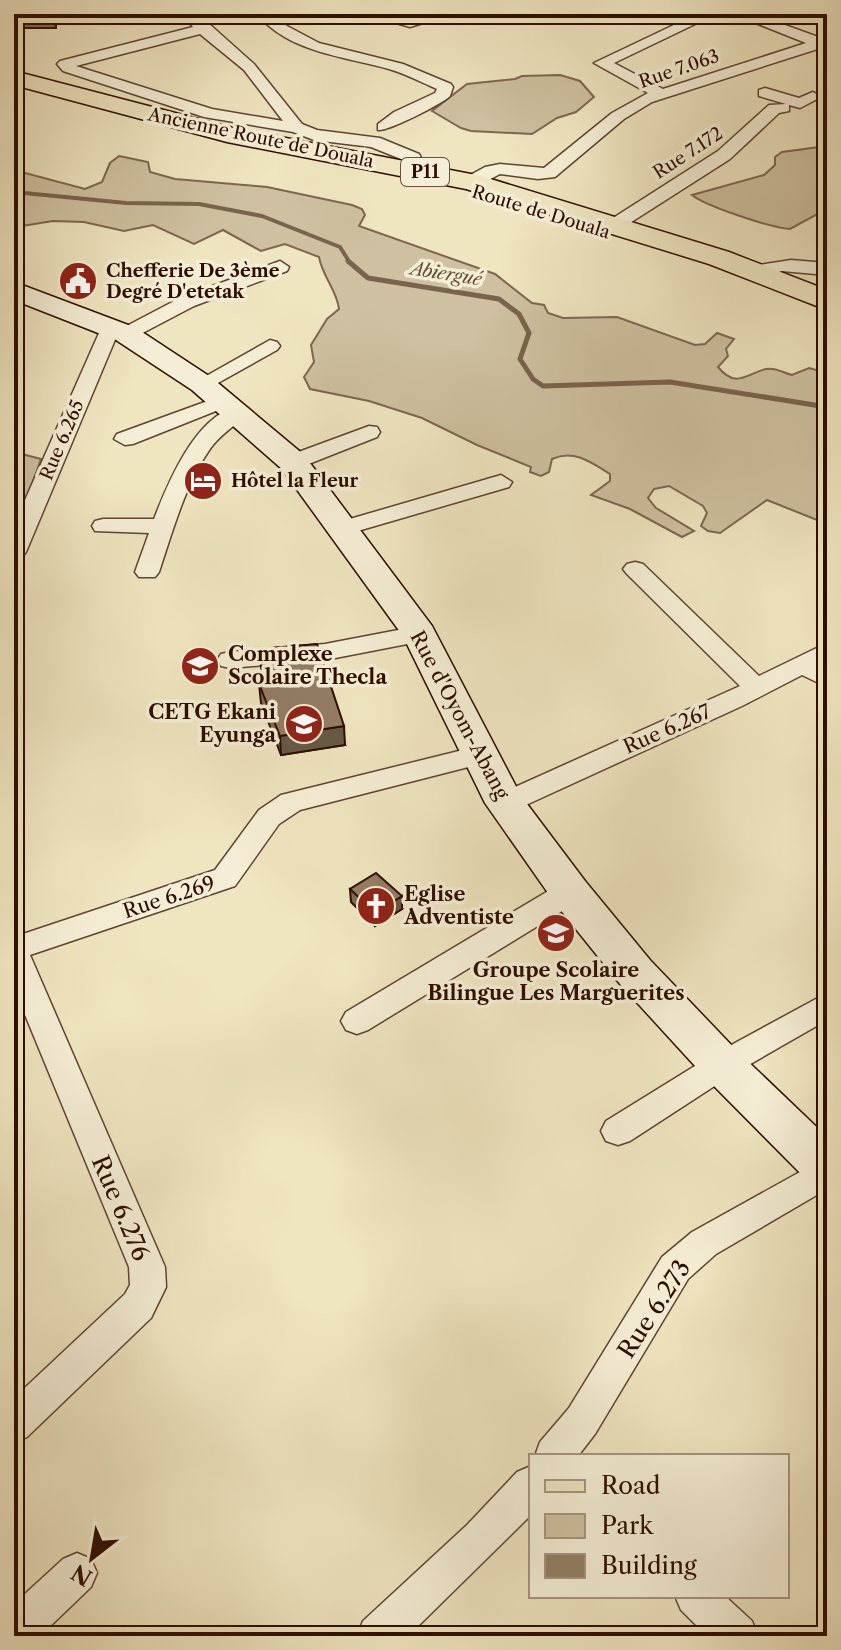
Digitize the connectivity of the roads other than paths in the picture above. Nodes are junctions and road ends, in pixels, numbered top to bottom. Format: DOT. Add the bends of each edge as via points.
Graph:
graph roads {
  1 [pos="190,14"];
  2 [pos="264,14"];
  3 [pos="372,14"];
  4 [pos="445,14"];
  5 [pos="709,14"];
  6 [pos="740,14"];
  7 [pos="203,29"];
  8 [pos="822,41"];
  9 [pos="14,78"];
  10 [pos="14,88"];
  11 [pos="764,93"];
  12 [pos="661,94"];
  13 [pos="296,127"];
  14 [pos="384,127"];
  15 [pos="412,169"];
  16 [pos="471,182"];
  17 [pos="616,224"];
  18 [pos="714,261"];
  19 [pos="280,267"];
  20 [pos="827,269"];
  21 [pos="757,272"];
  22 [pos="14,290"];
  23 [pos="827,301"];
  24 [pos="827,310"];
  25 [pos="118,331"];
  26 [pos="270,346"];
  27 [pos="221,400"];
  28 [pos="369,432"];
  29 [pos="125,439"];
  30 [pos="293,462"];
  31 [pos="501,482"];
  32 [pos="103,526"];
  33 [pos="164,526"];
  34 [pos="344,528"];
  35 [pos="14,552"];
  36 [pos="635,569"];
  37 [pos="147,572"];
  38 [pos="419,634"];
  39 [pos="827,651"];
  40 [pos="230,660"];
  41 [pos="803,664"];
  42 [pos="827,679"];
  43 [pos="757,688"];
  44 [pos="479,755"];
  45 [pos="505,803"];
  46 [pos="570,892"];
  47 [pos="14,951"];
  48 [pos="827,1005"];
  49 [pos="357,1021"];
  50 [pos="722,1065"];
  51 [pos="618,1131"];
  52 [pos="827,1170"];
  53 [pos="14,1424"];
  54 [pos="555,1454"];
  55 [pos="529,1488"];
  56 [pos="77,1573"];
  57 [pos="697,1598"];
  58 [pos="14,1632"];
  59 [pos="378,1636"];
  60 [pos="737,1636"];
  1 -- 7 [label="street"];
  2 -- 14 [label="street" via="311,45 398,67 445,87 442,96"];
  3 -- 4 [label="street" via="410,23"];
  5 -- 12 [label="street" via="602,63"];
  6 -- 8 [label="street"];
  7 -- 13 [label="street" via="249,67"];
  7 -- 13 [label="street" via="65,66 180,104 261,125"];
  8 -- 12 [label="street, Rue 7.063"];
  9 -- 15 [label="main road, Ancienne Route de Douala / P11" via="227,134"];
  10 -- 18 [label="main road, Route de Douala / P11" via="218,141 462,189"];
  11 -- 17 [label="street, Rue 7.172" via="805,104 779,108 724,155"];
  12 -- 16 [label="street, Rue 7.063" via="631,107 549,173 490,169"];
  13 -- 15 [label="street" via="314,135 374,142 413,158 417,165"];
  15 -- 16 [label="main road, Ancienne Route de Douala / P11"];
  16 -- 17 [label="main road, Ancienne Route de Douala / P11"];
  17 -- 18 [label="main road, Ancienne Route de Douala / P11"];
  18 -- 21 [label="main road, Ancienne Route de Douala / P11"];
  18 -- 24 [label="main road, Route de Douala / P11"];
  19 -- 25 [label="street"];
  20 -- 21 [label="street" via="783,265"];
  21 -- 23 [label="main road, Ancienne Route de Douala / P11"];
  22 -- 25 [label="main road, Rue d'Oyom-Abang"];
  25 -- 27 [label="main road, Rue d'Oyom-Abang"];
  25 -- 35 [label="street, Rue 6.265"];
  26 -- 27 [label="street"];
  27 -- 29 [label="street"];
  27 -- 30 [label="main road, Rue d'Oyom-Abang"];
  27 -- 33 [label="street" via="218,423 183,478"];
  28 -- 30 [label="street"];
  30 -- 34 [label="main road, Rue d'Oyom-Abang"];
  31 -- 34 [label="street"];
  32 -- 33 [label="street"];
  33 -- 37 [label="street"];
  34 -- 38 [label="main road, Rue d'Oyom-Abang"];
  36 -- 43 [label="street"];
  38 -- 40 [label="street" via="353,648"];
  38 -- 44 [label="main road, Rue d'Oyom-Abang"];
  39 -- 41 [label="street, Rue 6.267"];
  41 -- 42 [label="street"];
  41 -- 43 [label="street, Rue 6.267"];
  43 -- 45 [label="street, Rue 6.267"];
  44 -- 45 [label="main road, Rue d'Oyom-Abang"];
  44 -- 47 [label="street, Rue 6.269" via="291,802 269,817 225,878"];
  45 -- 46 [label="main road, Rue d'Oyom-Abang"];
  46 -- 49 [label="street"];
  46 -- 50 [label="main road, Rue d'Oyom-Abang"];
  47 -- 53 [label="street, Rue 6.276" via="147,1267 148,1287 138,1306"];
  48 -- 50 [label="street"];
  50 -- 51 [label="street"];
  50 -- 52 [label="main road, Rue d'Oyom-Abang"];
  52 -- 54 [label="street, Rue 6.273" via="704,1243 675,1268"];
  55 -- 59 [label="street"];
  56 -- 58 [label="street"];
  57 -- 60 [label="street"];
}
